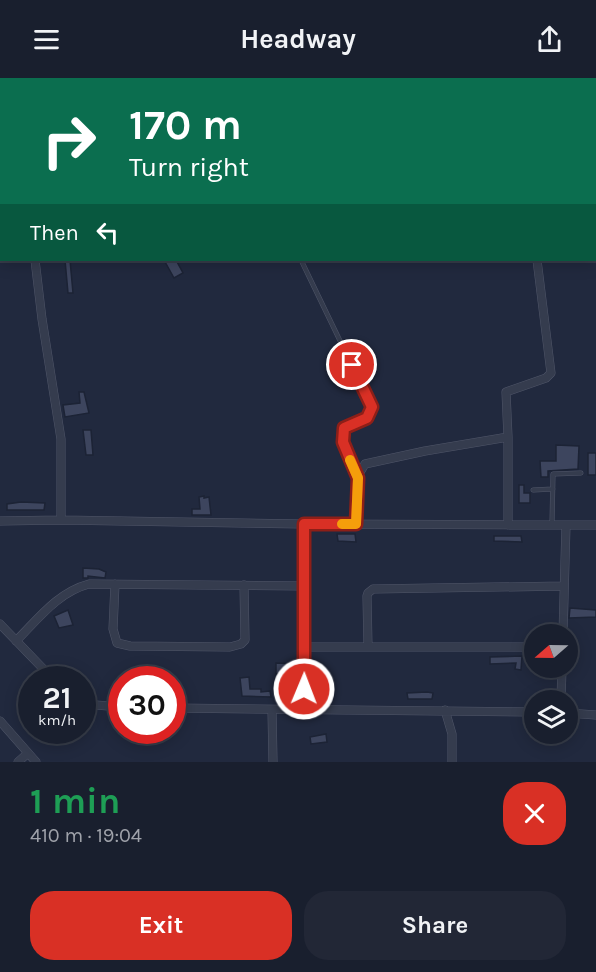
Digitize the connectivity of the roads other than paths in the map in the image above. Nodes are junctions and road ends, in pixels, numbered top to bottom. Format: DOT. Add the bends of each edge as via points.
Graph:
graph roads {
  1 [pos="35,261"];
  2 [pos="301,261"];
  3 [pos="537,261"];
  4 [pos="508,437"];
  5 [pos="581,473"];
  6 [pos="358,478"];
  7 [pos="553,489"];
  8 [pos="533,490"];
  9 [pos="61,520"];
  10 [pos="0,521"];
  11 [pos="304,524"];
  12 [pos="356,524"];
  13 [pos="508,525"];
  14 [pos="552,525"];
  15 [pos="566,525"];
  16 [pos="596,525"];
  17 [pos="115,584"];
  18 [pos="244,585"];
  19 [pos="304,586"];
  20 [pos="564,586"];
  21 [pos="0,624"];
  22 [pos="563,624"];
  23 [pos="16,641"];
  24 [pos="304,647"];
  25 [pos="368,647"];
  26 [pos="524,647"];
  27 [pos="40,666"];
  28 [pos="186,708"];
  29 [pos="272,710"];
  30 [pos="304,710"];
  31 [pos="445,710"];
  32 [pos="524,712"];
  33 [pos="578,713"];
  34 [pos="596,714"];
  35 [pos="0,721"];
  36 [pos="28,753"];
  37 [pos="18,762"];
  38 [pos="36,762"];
  39 [pos="273,762"];
  40 [pos="452,762"];
  1 -- 9 [label="street" via="61,439"];
  2 -- 6 [label="lane" via="372,407 367,418 344,428 343,442"];
  3 -- 4 [label="street" via="551,373 506,392"];
  4 -- 6 [label="street" via="365,464"];
  4 -- 13 [label="street"];
  5 -- 7 [label="lane" via="553,474"];
  6 -- 12 [label="street"];
  7 -- 8 [label="lane"];
  7 -- 14 [label="lane"];
  9 -- 10 [label="street"];
  9 -- 11 [label="street"];
  11 -- 12 [label="street"];
  11 -- 19 [label="street"];
  12 -- 13 [label="street"];
  13 -- 14 [label="street"];
  14 -- 15 [label="street"];
  15 -- 16 [label="street"];
  15 -- 20 [label="street"];
  17 -- 18 [label="street"];
  17 -- 18 [label="street" via="113,629 117,644 219,647 236,646 244,640"];
  17 -- 23 [label="street" via="89,584 70,591"];
  18 -- 19 [label="street"];
  19 -- 24 [label="street"];
  20 -- 22 [label="street"];
  20 -- 25 [label="street" via="373,589 367,596"];
  21 -- 23 [label="street"];
  23 -- 27 [label="street"];
  24 -- 25 [label="street"];
  24 -- 30 [label="street"];
  25 -- 26 [label="street"];
  28 -- 29 [label="street"];
  29 -- 30 [label="street"];
  29 -- 39 [label="street"];
  30 -- 31 [label="street"];
  31 -- 32 [label="street"];
  31 -- 40 [label="street" via="452,734"];
  33 -- 34 [label="street"];
  35 -- 36 [label="street"];
  36 -- 37 [label="street"];
  36 -- 38 [label="street"];
}
